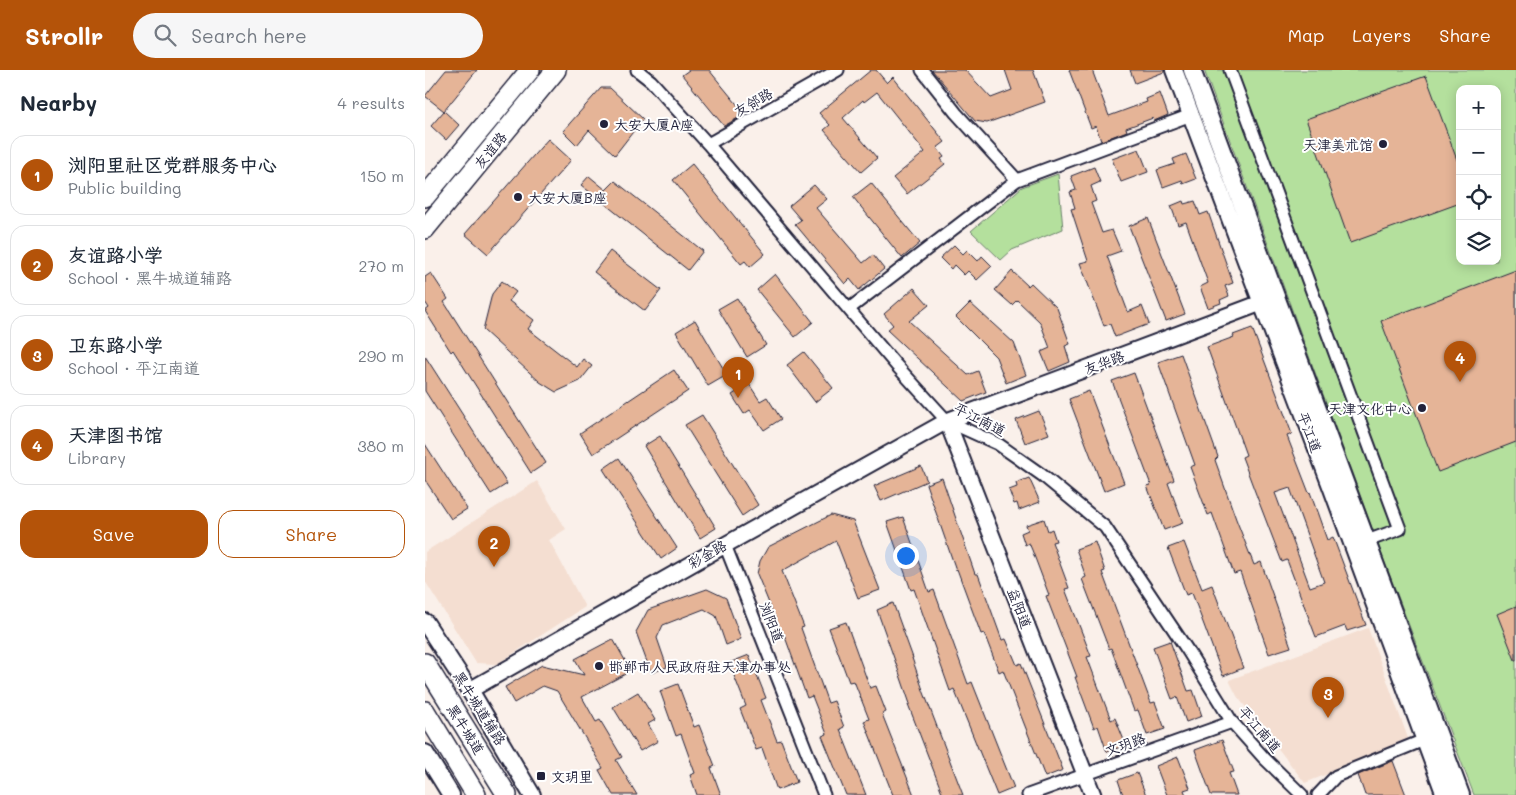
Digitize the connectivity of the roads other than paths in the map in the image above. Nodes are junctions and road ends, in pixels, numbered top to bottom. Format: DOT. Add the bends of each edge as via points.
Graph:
graph roads {
  1 [pos="530,70"];
  2 [pos="556,70"];
  3 [pos="637,70"];
  4 [pos="838,70"];
  5 [pos="922,70"];
  6 [pos="1174,70"];
  7 [pos="1192,70"];
  8 [pos="1230,70"];
  9 [pos="1191,115"];
  10 [pos="708,144"];
  11 [pos="1017,180"];
  12 [pos="425,197"];
  13 [pos="425,229"];
  14 [pos="1261,302"];
  15 [pos="849,309"];
  16 [pos="947,422"];
  17 [pos="1367,541"];
  18 [pos="725,544"];
  19 [pos="425,622"];
  20 [pos="425,664"];
  21 [pos="469,690"];
  22 [pos="425,712"];
  23 [pos="1231,722"];
  24 [pos="1424,740"];
  25 [pos="425,753"];
  26 [pos="1085,775"];
  27 [pos="451,795"];
  28 [pos="477,795"];
  29 [pos="507,795"];
  30 [pos="532,795"];
  31 [pos="824,795"];
  32 [pos="1028,795"];
  33 [pos="1093,795"];
  34 [pos="1302,795"];
  35 [pos="1318,795"];
  36 [pos="1445,795"];
  37 [pos="1461,795"];
  1 -- 12 [label="main road, 友谊路"];
  2 -- 13 [label="main road, 友谊路"];
  3 -- 10 [label="street, 平江南道"];
  4 -- 10 [label="street, 友邻路"];
  5 -- 11 [label="street"];
  6 -- 9 [label="main road, 平江道"];
  7 -- 17 [label="main road, 平江道"];
  8 -- 17 [label="street" via="1400,529"];
  9 -- 11 [label="street"];
  9 -- 14 [label="main road, 平江道"];
  10 -- 15 [label="street, 平江南道"];
  11 -- 15 [label="street"];
  14 -- 16 [label="street, 友华路"];
  14 -- 24 [label="main road, 平江道"];
  15 -- 16 [label="street, 平江南道"];
  16 -- 18 [label="street, 彩金路"];
  16 -- 23 [label="street, 平江南道" via="998,444 1105,527"];
  16 -- 26 [label="street, 益阳道"];
  17 -- 37 [label="main road, 平江道"];
  18 -- 21 [label="street, 彩金路"];
  18 -- 31 [label="street, 浏阳道"];
  19 -- 21 [label="main road, 黑牛城道辅路"];
  20 -- 29 [label="main road, 黑牛城道"];
  21 -- 30 [label="main road, 黑牛城道辅路"];
  22 -- 28 [label="main road, 黑牛城道"];
  23 -- 26 [label="street, 文玥路"];
  23 -- 34 [label="street, 平江南道"];
  24 -- 35 [label="street" via="1336,776"];
  24 -- 36 [label="main road, 平江道"];
  25 -- 27 [label="main road"];
  26 -- 32 [label="street, 文玥路"];
  26 -- 33 [label="street, 益阳道"];
}
